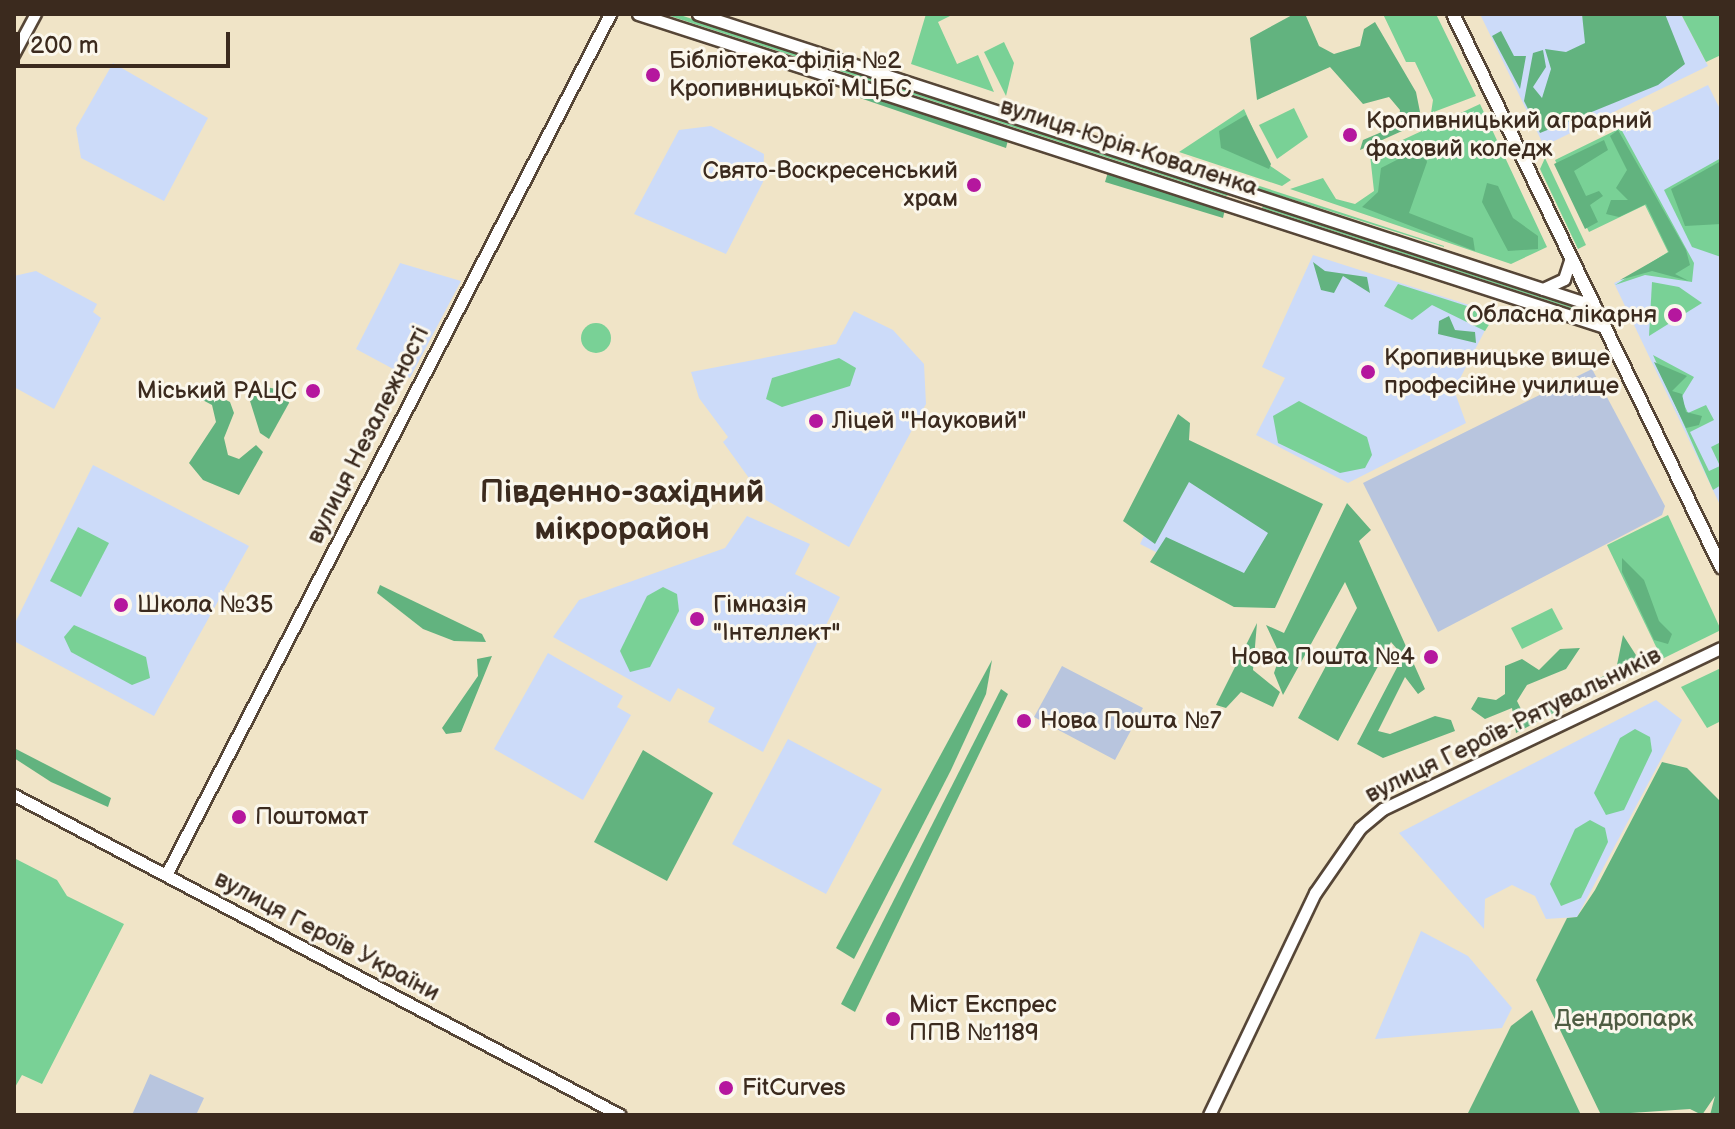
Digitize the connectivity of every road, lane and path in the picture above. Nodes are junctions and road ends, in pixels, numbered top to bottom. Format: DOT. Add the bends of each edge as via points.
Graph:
graph roads {
  1 [pos="36,14"];
  2 [pos="610,14"];
  3 [pos="638,14"];
  4 [pos="698,14"];
  5 [pos="1453,14"];
  6 [pos="14,55"];
  7 [pos="1571,257"];
  8 [pos="1543,289"];
  9 [pos="1595,306"];
  10 [pos="1605,327"];
  11 [pos="1721,567"];
  12 [pos="1721,648"];
  13 [pos="14,795"];
  14 [pos="166,875"];
  15 [pos="620,1115"];
  16 [pos="1209,1115"];
  1 -- 6 [label="street"];
  2 -- 14 [label="main road, вулиця Незалежності"];
  3 -- 10 [label="main road, вулиця Юрія Коваленка"];
  4 -- 8 [label="main road, вулиця Юрія Коваленка"];
  5 -- 7 [label="main road"];
  7 -- 8 [label="main road" via="1564,279"];
  7 -- 9 [label="main road"];
  8 -- 9 [label="main road, вулиця Юрія Коваленка"];
  9 -- 10 [label="main road"];
  10 -- 11 [label="main road"];
  12 -- 16 [label="main road, вулиця Героїв-Рятувальників" via="1383,809 1360,828 1315,893"];
  13 -- 14 [label="main road, вулиця Героїв України"];
  14 -- 15 [label="main road, вулиця Героїв України"];
}
